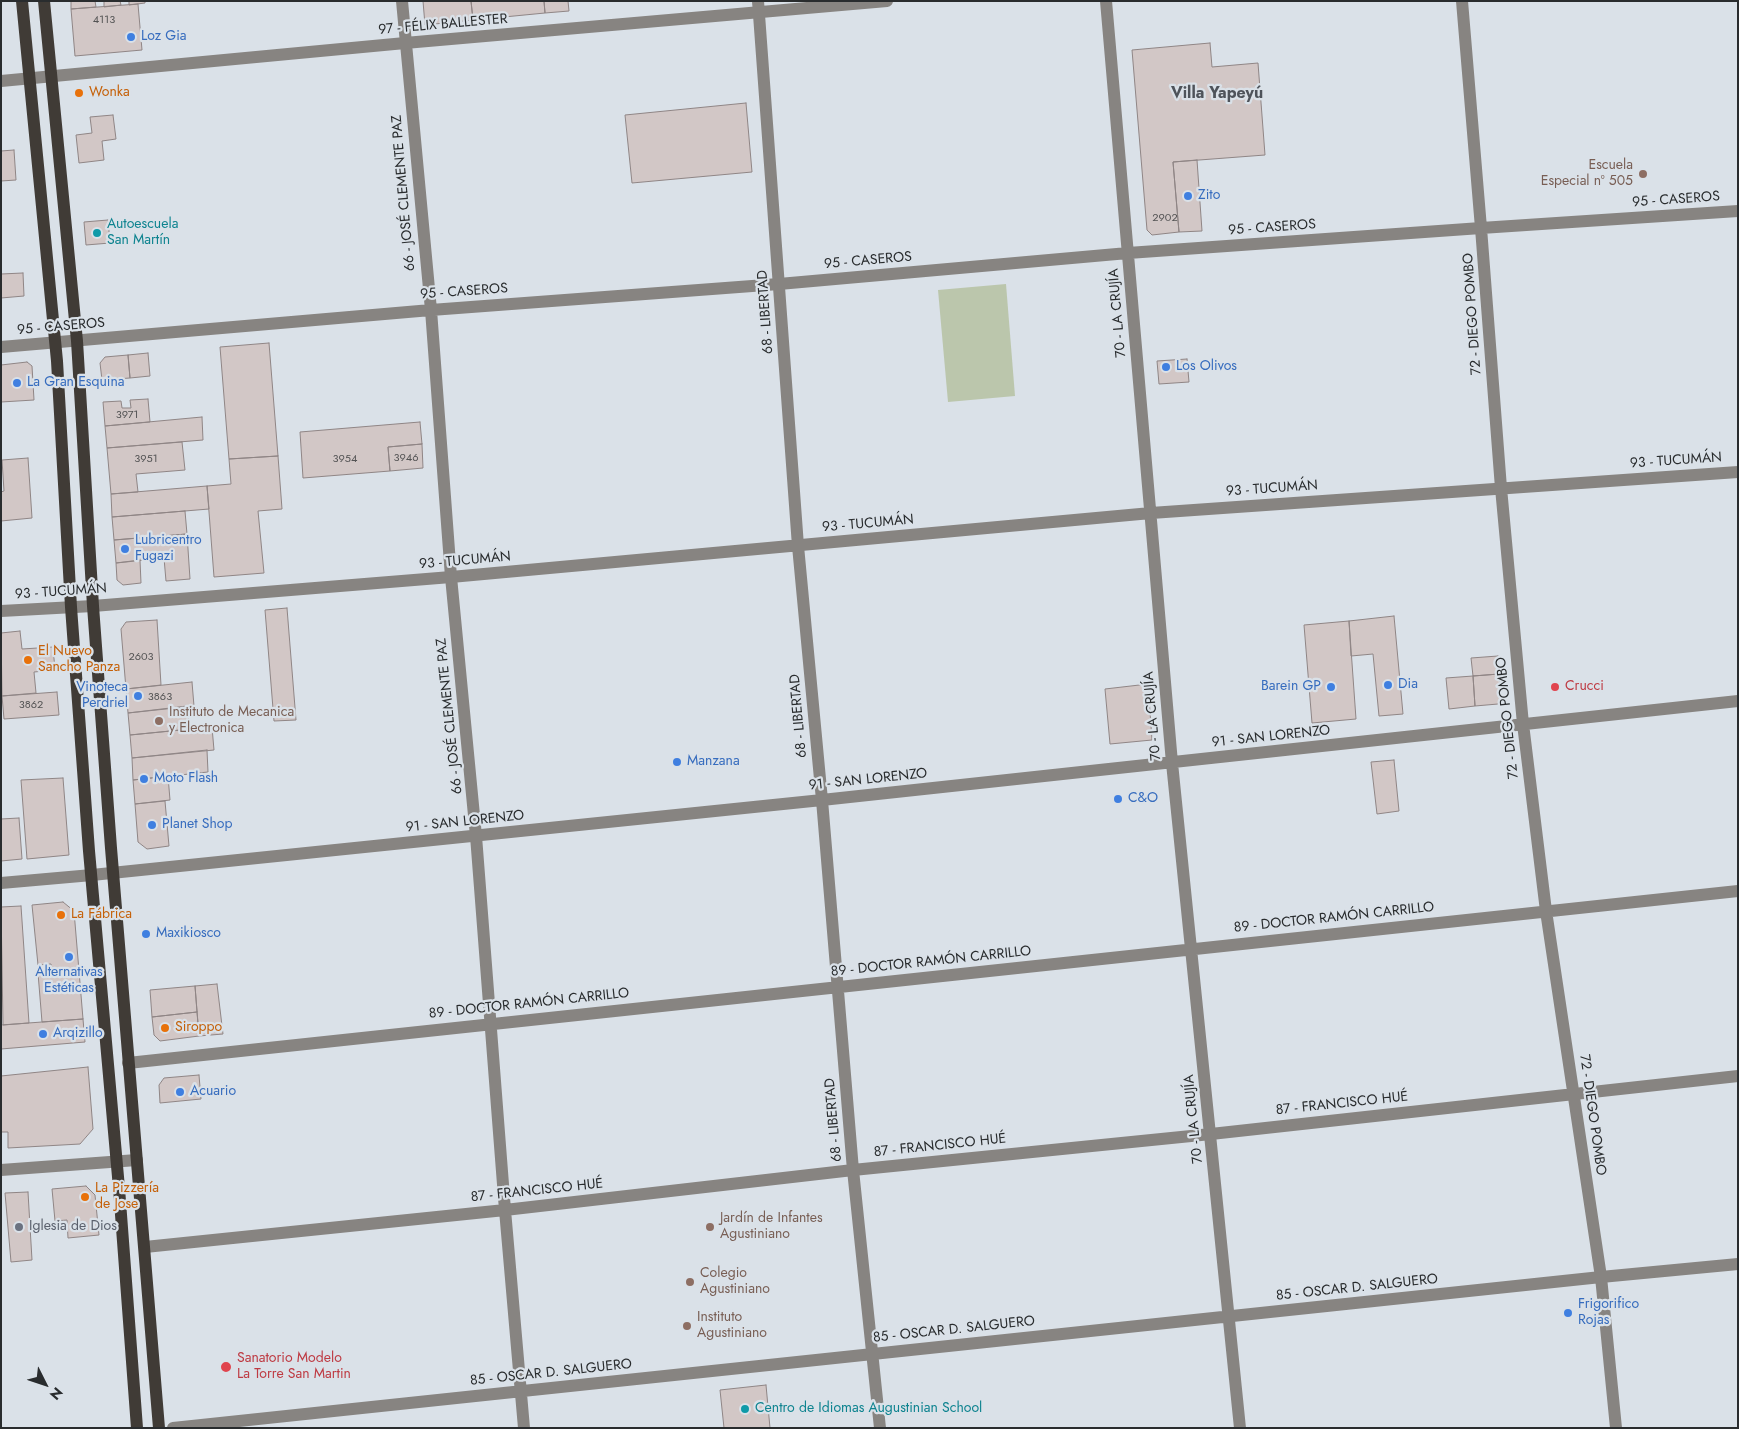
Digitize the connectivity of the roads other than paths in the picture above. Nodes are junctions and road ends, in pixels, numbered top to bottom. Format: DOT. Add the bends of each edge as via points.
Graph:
graph roads {
  1 [pos="22,1"];
  2 [pos="44,1"];
  3 [pos="402,1"];
  4 [pos="888,1"];
  5 [pos="1106,1"];
  6 [pos="1462,1"];
  7 [pos="759,7"];
  8 [pos="405,43"];
  9 [pos="51,77"];
  10 [pos="28,79"];
  11 [pos="1,81"];
  12 [pos="1738,212"];
  13 [pos="1481,228"];
  14 [pos="1128,253"];
  15 [pos="779,284"];
  16 [pos="431,310"];
  17 [pos="77,341"];
  18 [pos="55,343"];
  19 [pos="1,347"];
  20 [pos="1738,472"];
  21 [pos="1501,488"];
  22 [pos="1151,513"];
  23 [pos="798,546"];
  24 [pos="451,577"];
  25 [pos="93,606"];
  26 [pos="71,607"];
  27 [pos="1,611"];
  28 [pos="1738,701"];
  29 [pos="1523,724"];
  30 [pos="1172,763"];
  31 [pos="822,800"];
  32 [pos="476,836"];
  33 [pos="113,873"];
  34 [pos="92,876"];
  35 [pos="1,883"];
  36 [pos="1738,891"];
  37 [pos="1546,911"];
  38 [pos="1191,948"];
  39 [pos="838,987"];
  40 [pos="490,1023"];
  41 [pos="128,1063"];
  42 [pos="1738,1076"];
  43 [pos="1574,1093"];
  44 [pos="1211,1134"];
  45 [pos="137,1160"];
  46 [pos="116,1162"];
  47 [pos="1,1170"];
  48 [pos="853,1170"];
  49 [pos="505,1210"];
  50 [pos="145,1247"];
  51 [pos="1738,1264"];
  52 [pos="1601,1277"];
  53 [pos="1230,1317"];
  54 [pos="873,1354"];
  55 [pos="521,1391"];
  56 [pos="137,1428"];
  57 [pos="159,1428"];
  58 [pos="173,1428"];
  59 [pos="524,1428"];
  60 [pos="880,1428"];
  61 [pos="1240,1428"];
  62 [pos="1616,1428"];
  1 -- 10 [label="main road"];
  2 -- 9 [label="main road"];
  3 -- 8 [label="street, 66 - JOSÉ CLEMENTE PAZ"];
  4 -- 7 [label="street, 97 - FÉLIX BALLESTER"];
  5 -- 14 [label="street, 70 - LA CRUJÍA"];
  6 -- 13 [label="street, 72 - DIEGO POMBO"];
  7 -- 8 [label="street, 97 - FÉLIX BALLESTER"];
  7 -- 15 [label="street, 68 - LIBERTAD"];
  8 -- 9 [label="street, 97 - FÉLIX BALLESTER"];
  8 -- 16 [label="street, 66 - JOSÉ CLEMENTE PAZ"];
  9 -- 10 [label="street, 97 - FÉLIX BALLESTER"];
  9 -- 17 [label="main road"];
  10 -- 11 [label="street, 97 - FÉLIX BALLESTER"];
  10 -- 18 [label="main road"];
  12 -- 13 [label="street, 95 - CASEROS"];
  13 -- 14 [label="street, 95 - CASEROS"];
  13 -- 21 [label="street, 72 - DIEGO POMBO"];
  14 -- 15 [label="street, 95 - CASEROS"];
  14 -- 22 [label="street, 70 - LA CRUJÍA"];
  15 -- 16 [label="street, 95 - CASEROS"];
  15 -- 23 [label="street, 68 - LIBERTAD"];
  16 -- 17 [label="street, 95 - CASEROS"];
  16 -- 24 [label="street, 66 - JOSÉ CLEMENTE PAZ"];
  17 -- 18 [label="street, 95 - CASEROS"];
  17 -- 25 [label="main road"];
  18 -- 19 [label="street, 95 - CASEROS"];
  18 -- 26 [label="main road"];
  20 -- 21 [label="street, 93 - TUCUMÁN"];
  21 -- 22 [label="street, 93 - TUCUMÁN"];
  21 -- 29 [label="street, 72 - DIEGO POMBO"];
  22 -- 23 [label="street, 93 - TUCUMÁN"];
  22 -- 30 [label="street, 70 - LA CRUJÍA"];
  23 -- 24 [label="street, 93 - TUCUMÁN"];
  23 -- 31 [label="street, 68 - LIBERTAD"];
  24 -- 25 [label="street, 93 - TUCUMÁN"];
  24 -- 32 [label="street, 66 - JOSÉ CLEMENTE PAZ"];
  25 -- 26 [label="street, 93 - TUCUMÁN"];
  25 -- 33 [label="main road"];
  26 -- 27 [label="street, 93 - TUCUMÁN"];
  26 -- 34 [label="main road"];
  28 -- 29 [label="street, 91 - SAN LORENZO"];
  29 -- 30 [label="street, 91 - SAN LORENZO"];
  29 -- 37 [label="street, 72 - DIEGO POMBO"];
  30 -- 31 [label="street, 91 - SAN LORENZO"];
  30 -- 38 [label="street, 70 - LA CRUJÍA"];
  31 -- 32 [label="street, 91 - SAN LORENZO"];
  31 -- 39 [label="street, 68 - LIBERTAD"];
  32 -- 33 [label="street, 91 - SAN LORENZO"];
  32 -- 40 [label="street, 66 - JOSÉ CLEMENTE PAZ"];
  33 -- 34 [label="street, 91 - SAN LORENZO"];
  33 -- 41 [label="main road"];
  34 -- 35 [label="street, 91 - SAN LORENZO"];
  34 -- 46 [label="main road"];
  36 -- 37 [label="street, 89 - DOCTOR RAMÓN CARRILLO"];
  37 -- 38 [label="street, 89 - DOCTOR RAMÓN CARRILLO"];
  37 -- 43 [label="street, 72 - DIEGO POMBO"];
  38 -- 39 [label="street, 89 - DOCTOR RAMÓN CARRILLO"];
  38 -- 44 [label="street, 70 - LA CRUJÍA"];
  39 -- 40 [label="street, 89 - DOCTOR RAMÓN CARRILLO"];
  39 -- 48 [label="street, 68 - LIBERTAD"];
  40 -- 41 [label="street, 89 - DOCTOR RAMÓN CARRILLO"];
  40 -- 49 [label="street, 66 - JOSÉ CLEMENTE PAZ"];
  41 -- 45 [label="main road"];
  42 -- 43 [label="street, 87 - FRANCISCO HUÉ"];
  43 -- 44 [label="street, 87 - FRANCISCO HUÉ"];
  43 -- 52 [label="street, 72 - DIEGO POMBO"];
  44 -- 48 [label="street, 87 - FRANCISCO HUÉ"];
  44 -- 53 [label="street, 70 - LA CRUJÍA"];
  45 -- 46 [label="street"];
  45 -- 50 [label="main road"];
  46 -- 47 [label="street"];
  46 -- 56 [label="main road"];
  48 -- 49 [label="street, 87 - FRANCISCO HUÉ"];
  48 -- 54 [label="street, 68 - LIBERTAD"];
  49 -- 50 [label="street, 87 - FRANCISCO HUÉ"];
  49 -- 55 [label="street, 66 - JOSÉ CLEMENTE PAZ"];
  50 -- 57 [label="main road"];
  51 -- 52 [label="street, 85 - OSCAR D. SALGUERO"];
  52 -- 53 [label="street, 85 - OSCAR D. SALGUERO"];
  52 -- 62 [label="street, 72 - DIEGO POMBO"];
  53 -- 54 [label="street, 85 - OSCAR D. SALGUERO"];
  53 -- 61 [label="street, 70 - LA CRUJÍA"];
  54 -- 55 [label="street, 85 - OSCAR D. SALGUERO"];
  54 -- 60 [label="street, 68 - LIBERTAD"];
  55 -- 58 [label="street, 85 - OSCAR D. SALGUERO"];
  55 -- 59 [label="street, 66 - JOSÉ CLEMENTE PAZ"];
}
